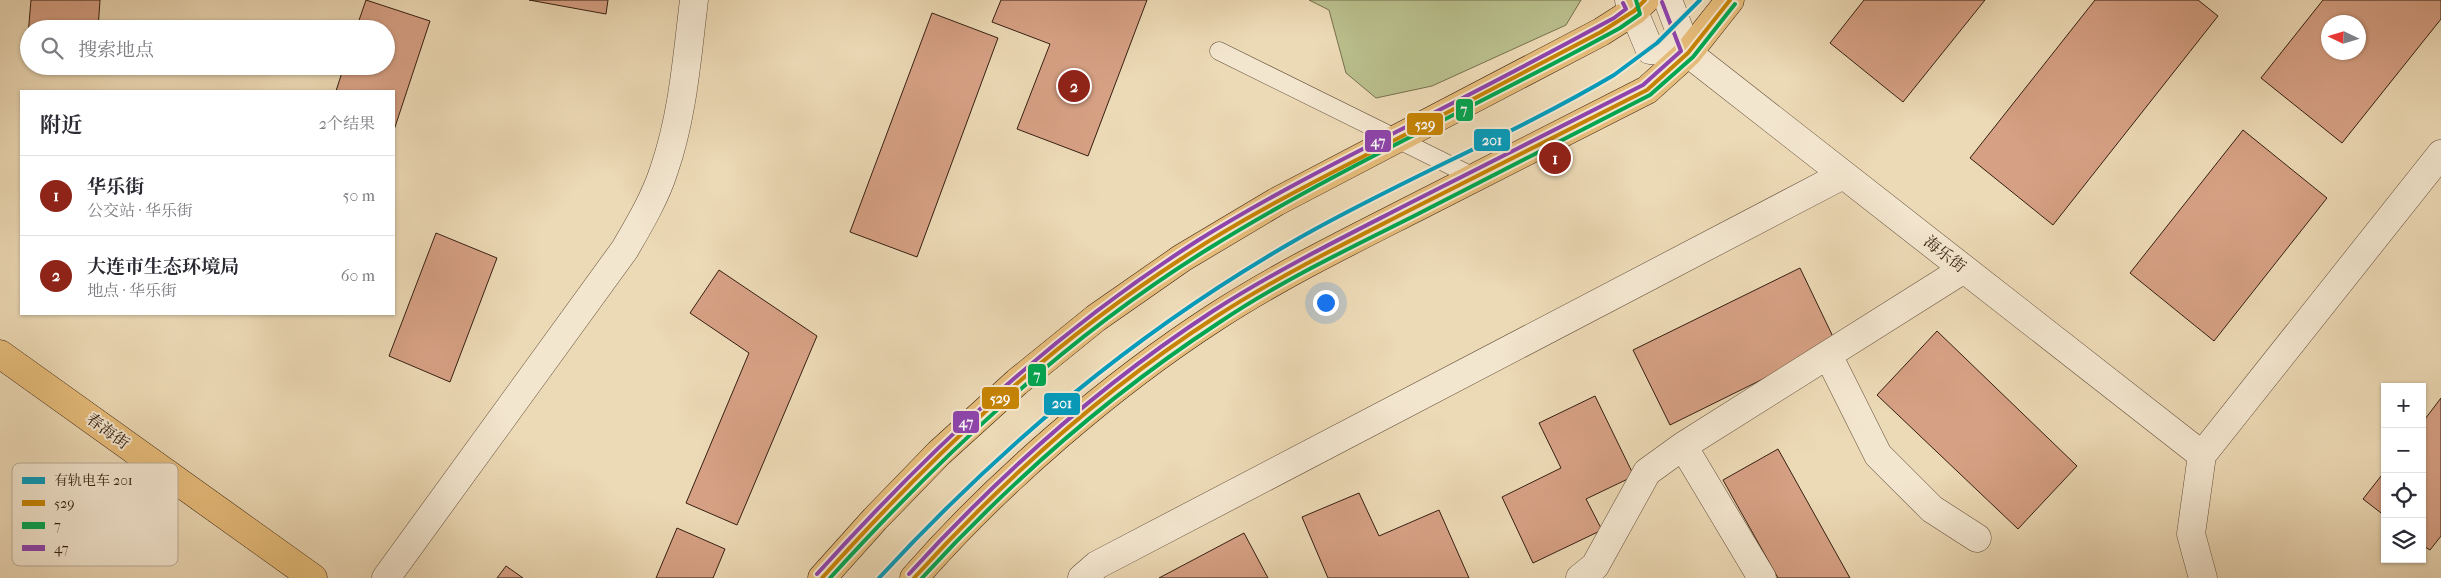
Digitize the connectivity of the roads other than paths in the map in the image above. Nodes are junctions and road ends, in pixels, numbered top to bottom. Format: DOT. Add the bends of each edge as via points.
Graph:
graph roads {
  1 [pos="694,0"];
  2 [pos="1668,0"];
  3 [pos="1730,0"];
  4 [pos="1636,4"];
  5 [pos="1219,51"];
  6 [pos="1688,53"];
  7 [pos="1396,139"];
  8 [pos="2441,154"];
  9 [pos="1843,175"];
  10 [pos="1474,178"];
  11 [pos="1964,269"];
  12 [pos="0,354"];
  13 [pos="1828,355"];
  14 [pos="1684,446"];
  15 [pos="2202,455"];
  16 [pos="152,463"];
  17 [pos="178,481"];
  18 [pos="1977,538"];
  19 [pos="313,578"];
  20 [pos="386,578"];
  21 [pos="822,578"];
  22 [pos="914,578"];
  23 [pos="1082,578"];
  24 [pos="1580,578"];
  25 [pos="1762,578"];
  26 [pos="2203,578"];
  1 -- 20 [label="street" via="678,122 664,171 648,210 625,249"];
  2 -- 6 [label="street"];
  3 -- 6 [label="highway"];
  4 -- 6 [label="street" via="1650,50"];
  4 -- 7 [label="highway" via="1601,32"];
  5 -- 7 [label="lane"];
  6 -- 9 [label="street, 海乐街"];
  6 -- 10 [label="highway" via="1647,90"];
  7 -- 10 [label="lane"];
  7 -- 21 [label="highway" via="1276,202 1182,258 1096,318 1017,382 940,453 874,519"];
  8 -- 15 [label="street"];
  9 -- 11 [label="street, 海乐街"];
  9 -- 23 [label="street" via="1097,566"];
  10 -- 22 [label="highway" via="1308,262 1217,316 1138,372 1057,438 985,504"];
  11 -- 13 [label="street"];
  11 -- 15 [label="street, 海乐街"];
  12 -- 16 [label="highway, 春海街"];
  13 -- 14 [label="street"];
  13 -- 18 [label="street" via="1878,455 1932,509"];
  14 -- 24 [label="street" via="1648,472 1595,566"];
  14 -- 25 [label="street"];
  15 -- 26 [label="street" via="2191,534"];
  17 -- 19 [label="highway, 春海街"];
}
